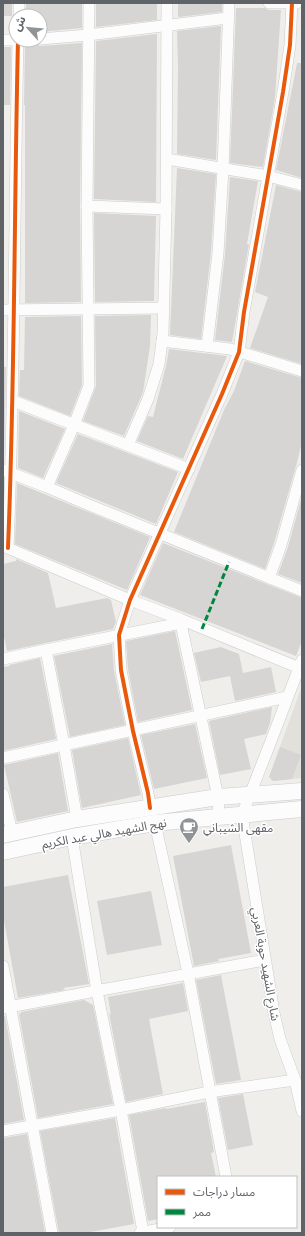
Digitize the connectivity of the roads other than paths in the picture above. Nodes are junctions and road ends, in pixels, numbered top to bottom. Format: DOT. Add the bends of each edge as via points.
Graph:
graph roads {
  1 [pos="90,3"];
  2 [pos="167,3"];
  3 [pos="229,3"];
  4 [pos="269,3"];
  5 [pos="292,3"];
  6 [pos="297,3"];
  7 [pos="228,18"];
  8 [pos="167,25"];
  9 [pos="88,35"];
  10 [pos="48,38"];
  11 [pos="18,48"];
  12 [pos="167,159"];
  13 [pos="223,169"];
  14 [pos="268,176"];
  15 [pos="302,185"];
  16 [pos="87,206"];
  17 [pos="166,209"];
  18 [pos="9,239"];
  19 [pos="163,308"];
  20 [pos="8,310"];
  21 [pos="88,310"];
  22 [pos="162,341"];
  23 [pos="207,346"];
  24 [pos="239,352"];
  25 [pos="8,362"];
  26 [pos="302,371"];
  27 [pos="13,401"];
  28 [pos="74,425"];
  29 [pos="128,445"];
  30 [pos="189,469"];
  31 [pos="302,470"];
  32 [pos="7,472"];
  33 [pos="48,487"];
  34 [pos="160,533"];
  35 [pos="6,547"];
  36 [pos="269,578"];
  37 [pos="302,591"];
  38 [pos="130,600"];
  39 [pos="180,621"];
  40 [pos="119,635"];
  41 [pos="46,650"];
  42 [pos="3,660"];
  43 [pos="301,666"];
  44 [pos="287,697"];
  45 [pos="202,716"];
  46 [pos="133,730"];
  47 [pos="64,745"];
  48 [pos="3,758"];
  49 [pos="302,790"];
  50 [pos="3,794"];
  51 [pos="250,795"];
  52 [pos="218,797"];
  53 [pos="150,808"];
  54 [pos="302,809"];
  55 [pos="242,815"];
  56 [pos="219,817"];
  57 [pos="77,819"];
  58 [pos="155,823"];
  59 [pos="7,834"];
  60 [pos="72,837"];
  61 [pos="3,852"];
  62 [pos="265,960"];
  63 [pos="3,966"];
  64 [pos="188,974"];
  65 [pos="97,991"];
  66 [pos="7,1007"];
  67 [pos="295,1080"];
  68 [pos="210,1092"];
  69 [pos="121,1110"];
  70 [pos="302,1111"];
  71 [pos="33,1125"];
  72 [pos="3,1131"];
  73 [pos="226,1176"];
  74 [pos="165,1228"];
  75 [pos="52,1233"];
  76 [pos="142,1233"];
  1 -- 9 [label="street"];
  2 -- 8 [label="street"];
  3 -- 7 [label="street"];
  4 -- 5 [label="street"];
  5 -- 6 [label="street"];
  5 -- 14 [label="street" via="290,45"];
  7 -- 8 [label="street"];
  7 -- 13 [label="street"];
  8 -- 9 [label="street"];
  8 -- 12 [label="street"];
  9 -- 10 [label="street"];
  9 -- 16 [label="street"];
  11 -- 18 [label="street"];
  12 -- 13 [label="street"];
  12 -- 17 [label="street"];
  13 -- 14 [label="street"];
  13 -- 23 [label="street" via="218,253"];
  14 -- 15 [label="street"];
  14 -- 24 [label="street"];
  16 -- 17 [label="street"];
  16 -- 21 [label="street"];
  17 -- 19 [label="street"];
  18 -- 20 [label="street"];
  19 -- 21 [label="street"];
  19 -- 22 [label="street"];
  20 -- 21 [label="street"];
  20 -- 25 [label="street"];
  21 -- 28 [label="street" via="89,386"];
  22 -- 23 [label="street"];
  22 -- 29 [label="street" via="159,364 148,399"];
  23 -- 24 [label="street"];
  24 -- 26 [label="street"];
  24 -- 30 [label="street"];
  25 -- 27 [label="street"];
  27 -- 28 [label="street"];
  27 -- 32 [label="street"];
  28 -- 29 [label="street"];
  28 -- 33 [label="street"];
  29 -- 30 [label="street"];
  30 -- 34 [label="street"];
  31 -- 36 [label="street"];
  32 -- 33 [label="street"];
  32 -- 35 [label="street"];
  33 -- 34 [label="street"];
  34 -- 36 [label="street"];
  34 -- 38 [label="street"];
  35 -- 38 [label="street"];
  36 -- 37 [label="street"];
  38 -- 39 [label="street"];
  38 -- 40 [label="street"];
  39 -- 40 [label="street"];
  39 -- 43 [label="street"];
  39 -- 45 [label="street"];
  40 -- 41 [label="street"];
  40 -- 46 [label="street" via="121,670"];
  41 -- 42 [label="street"];
  41 -- 47 [label="street"];
  43 -- 44 [label="street"];
  44 -- 45 [label="street"];
  44 -- 51 [label="street"];
  45 -- 46 [label="street"];
  45 -- 52 [label="street"];
  46 -- 47 [label="street"];
  46 -- 53 [label="street"];
  47 -- 48 [label="street"];
  47 -- 57 [label="street"];
  49 -- 51 [label="main road"];
  50 -- 59 [label="street"];
  51 -- 52 [label="main road"];
  51 -- 55 [label="street"];
  52 -- 53 [label="main road"];
  52 -- 56 [label="street"];
  53 -- 57 [label="main road"];
  54 -- 55 [label="main road, نهج الشهيد هالي عبد الكريم"];
  55 -- 56 [label="main road, نهج الشهيد هالي عبد الكريم"];
  55 -- 62 [label="street, شارع الشهيد حوبة العربي"];
  56 -- 58 [label="main road, نهج الشهيد هالي عبد الكريم"];
  57 -- 59 [label="main road"];
  58 -- 60 [label="main road, نهج الشهيد هالي عبد الكريم"];
  58 -- 64 [label="street"];
  60 -- 61 [label="main road, نهج الشهيد هالي عبد الكريم"];
  60 -- 65 [label="street"];
  62 -- 64 [label="street"];
  62 -- 67 [label="street, شارع الشهيد حوبة العربي" via="278,1032"];
  63 -- 66 [label="street"];
  64 -- 65 [label="street"];
  64 -- 68 [label="street"];
  65 -- 66 [label="street"];
  65 -- 69 [label="street"];
  66 -- 71 [label="street"];
  67 -- 68 [label="street"];
  67 -- 70 [label="street, شارع الشهيد حوبة العربي"];
  68 -- 69 [label="street"];
  68 -- 73 [label="street"];
  69 -- 71 [label="street"];
  69 -- 76 [label="street"];
  71 -- 72 [label="street"];
  71 -- 75 [label="street"];
  74 -- 76 [label="street"];
}
